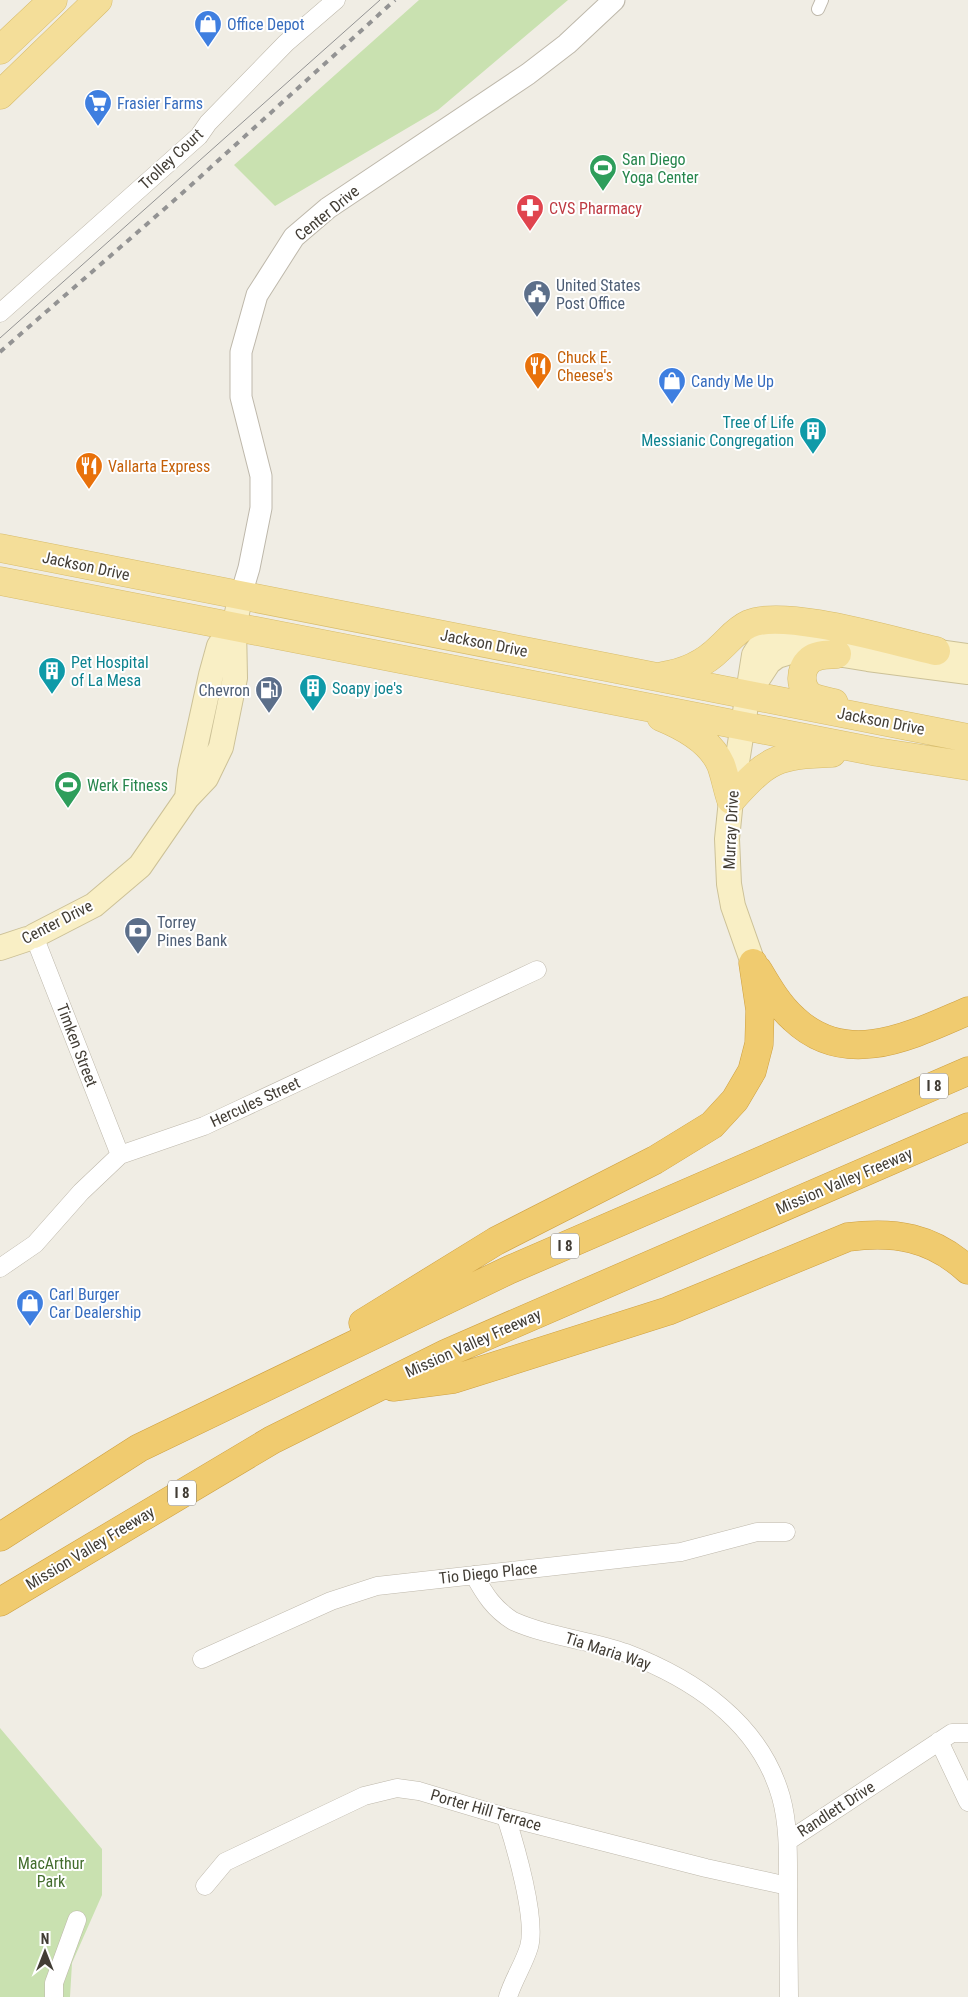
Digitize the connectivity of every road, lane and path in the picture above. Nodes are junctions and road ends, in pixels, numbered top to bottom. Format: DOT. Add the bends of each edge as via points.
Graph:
graph roads {
  1 [pos="53,0"];
  2 [pos="98,0"];
  3 [pos="336,0"];
  4 [pos="614,0"];
  5 [pos="0,50"];
  6 [pos="0,95"];
  7 [pos="0,312"];
  8 [pos="0,548"];
  9 [pos="0,581"];
  10 [pos="241,595"];
  11 [pos="234,626"];
  12 [pos="936,651"];
  13 [pos="837,654"];
  14 [pos="968,656"];
  15 [pos="579,662"];
  16 [pos="968,672"];
  17 [pos="473,673"];
  18 [pos="656,677"];
  19 [pos="748,694"];
  20 [pos="628,702"];
  21 [pos="743,725"];
  22 [pos="913,728"];
  23 [pos="968,738"];
  24 [pos="877,752"];
  25 [pos="968,766"];
  26 [pos="731,800"];
  27 [pos="31,937"];
  28 [pos="0,948"];
  29 [pos="754,962"];
  30 [pos="537,970"];
  31 [pos="968,1011"];
  32 [pos="968,1071"];
  33 [pos="968,1127"];
  34 [pos="120,1155"];
  35 [pos="0,1268"];
  36 [pos="968,1270"];
  37 [pos="367,1391"];
  38 [pos="236,1401"];
  39 [pos="139,1448"];
  40 [pos="0,1514"];
  41 [pos="786,1532"];
  42 [pos="0,1537"];
  43 [pos="474,1575"];
  44 [pos="0,1602"];
  45 [pos="202,1659"];
  46 [pos="968,1734"];
  47 [pos="939,1741"];
  48 [pos="968,1802"];
  49 [pos="506,1817"];
  50 [pos="788,1841"];
  51 [pos="205,1886"];
  52 [pos="788,1886"];
  53 [pos="77,1920"];
  54 [pos="54,1997"];
  55 [pos="508,1997"];
  56 [pos="789,1997"];
  1 -- 5 [label="main road"];
  2 -- 6 [label="main road"];
  3 -- 7 [label="street, Trolley Court" via="286,44 199,136"];
  4 -- 10 [label="street, Center Drive" via="567,44 528,74 328,208 294,237 257,295 240,352 241,397 260,476 260,508 250,568"];
  8 -- 10 [label="main road, Jackson Drive"];
  9 -- 11 [label="main road, Jackson Drive"];
  10 -- 11 [label="main road, Center Drive"];
  10 -- 15 [label="main road, Jackson Drive"];
  11 -- 17 [label="main road, Jackson Drive"];
  11 -- 27 [label="main road, Center Drive" via="235,678 221,747 206,778 187,798 140,866 94,905"];
  12 -- 14 [label="main road, Murray Drive"];
  12 -- 18 [label="main road" via="822,626 764,621 738,630 720,649 690,668"];
  12 -- 19 [label="main road, Murray Drive" via="826,638 779,638 761,645 754,655"];
  13 -- 16 [label="main road, Murray Drive"];
  13 -- 19 [label="main road, Murray Drive" via="820,648 803,648 777,656 769,662"];
  13 -- 22 [label="main road" via="816,656 805,666 801,678 806,692 813,698 892,714"];
  15 -- 17 [label="main road" via="536,668 485,659 476,664"];
  15 -- 18 [label="main road, Jackson Drive"];
  17 -- 20 [label="main road, Jackson Drive"];
  18 -- 19 [label="main road, Jackson Drive"];
  19 -- 21 [label="main road, Murray Drive"];
  19 -- 22 [label="main road, Jackson Drive"];
  20 -- 21 [label="main road, Jackson Drive"];
  20 -- 26 [label="main road" via="681,725 699,739 721,764"];
  21 -- 24 [label="main road, Jackson Drive"];
  21 -- 26 [label="main road, Murray Drive"];
  22 -- 23 [label="main road, Jackson Drive"];
  24 -- 25 [label="main road, Jackson Drive"];
  24 -- 26 [label="main road" via="783,757 759,770"];
  26 -- 29 [label="main road, Murray Drive" via="727,839 729,884 740,931"];
  27 -- 28 [label="main road, Center Drive"];
  27 -- 34 [label="street, Timken Street"];
  29 -- 31 [label="highway" via="772,994 793,1019 815,1035 841,1044 888,1042"];
  29 -- 38 [label="highway" via="760,1010 759,1044 752,1071 735,1100 712,1125 655,1160 496,1242"];
  30 -- 34 [label="street, Hercules Street" via="204,1126"];
  32 -- 38 [label="highway, I 8" via="509,1270"];
  33 -- 37 [label="highway, Mission Valley Freeway / I 8" via="447,1353"];
  34 -- 35 [label="street, Hercules Street" via="81,1192 35,1244"];
  36 -- 37 [label="highway" via="933,1246 906,1237 879,1233 848,1237 668,1311 454,1378"];
  37 -- 44 [label="highway, Mission Valley Freeway / I 8" via="272,1440"];
  38 -- 39 [label="highway, I 8"];
  39 -- 40 [label="highway"];
  39 -- 42 [label="highway, I 8"];
  41 -- 43 [label="street, Tio Diego Place" via="757,1532 681,1552"];
  43 -- 45 [label="street, Tio Diego Place" via="377,1586 331,1601"];
  43 -- 50 [label="street, Tia Maria Way" via="488,1599 513,1621 625,1653 656,1666 714,1700 744,1729 766,1762 781,1798"];
  46 -- 47 [label="street, Randlett Drive" via="952,1734"];
  47 -- 48 [label="street"];
  47 -- 50 [label="street, Randlett Drive"];
  49 -- 51 [label="street, Porter Hill Terrace" via="408,1788 386,1789 364,1796 225,1862"];
  49 -- 52 [label="street, Porter Hill Terrace"];
  49 -- 55 [label="street" via="519,1859 530,1925 529,1945"];
  50 -- 52 [label="street, Randlett Drive"];
  52 -- 56 [label="street, Randlett Drive"];
  53 -- 54 [label="street" via="54,1983"];
}
